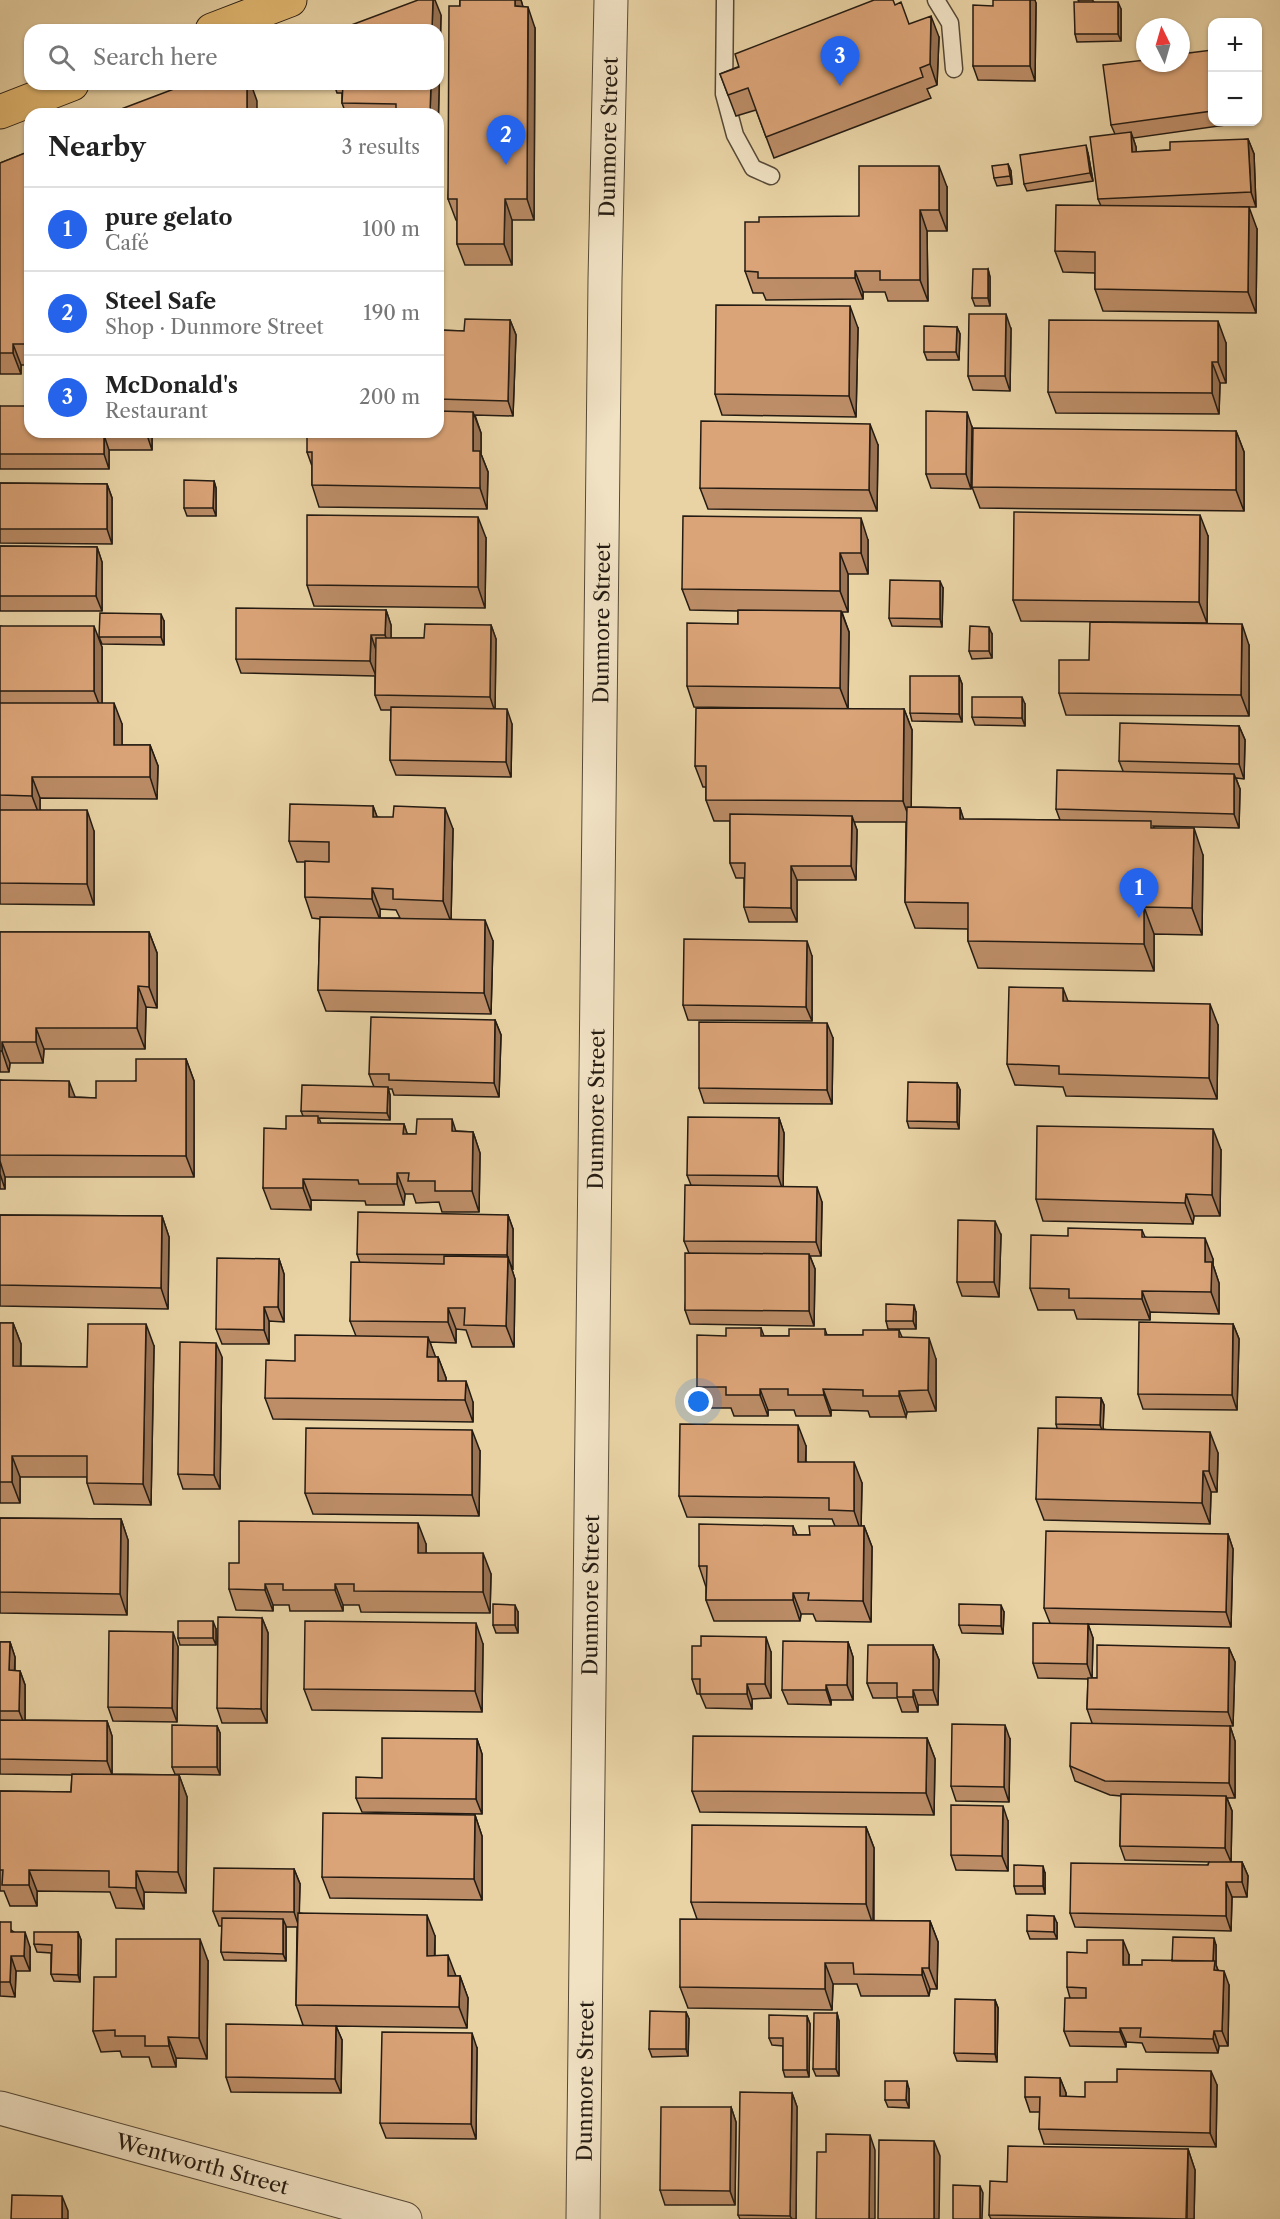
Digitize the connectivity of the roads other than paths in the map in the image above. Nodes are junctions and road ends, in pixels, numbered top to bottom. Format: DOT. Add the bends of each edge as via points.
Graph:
graph roads {
  1 [pos="291,0"];
  2 [pos="611,0"];
  3 [pos="725,0"];
  4 [pos="936,0"];
  5 [pos="228,24"];
  6 [pos="954,69"];
  7 [pos="57,90"];
  8 [pos="0,112"];
  9 [pos="771,176"];
  10 [pos="0,2108"];
  11 [pos="405,2219"];
  12 [pos="583,2219"];
  1 -- 5 [label="main road"];
  2 -- 12 [label="street, Dunmore Street"];
  3 -- 9 [label="lane" via="724,94 735,135 753,168"];
  4 -- 6 [label="lane" via="950,23"];
  7 -- 8 [label="main road"];
  10 -- 11 [label="street, Wentworth Street"];
}
